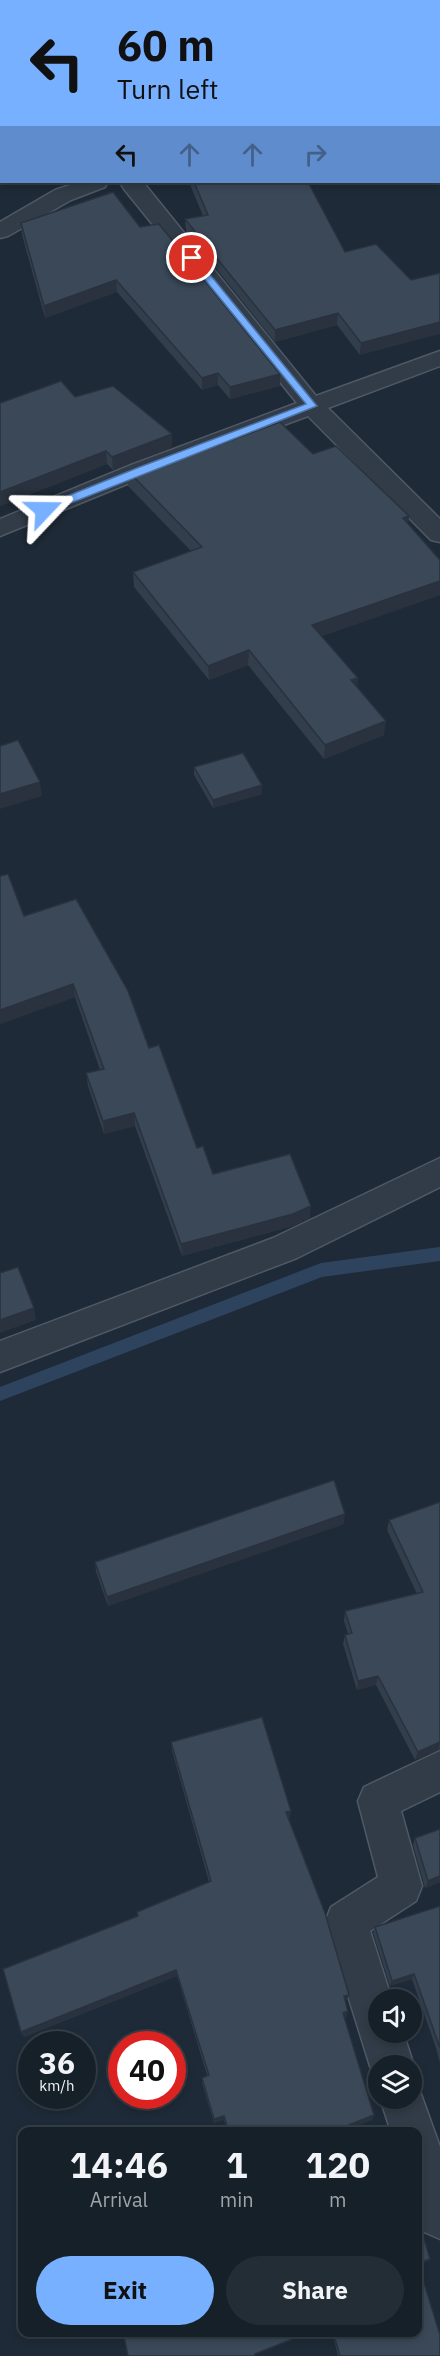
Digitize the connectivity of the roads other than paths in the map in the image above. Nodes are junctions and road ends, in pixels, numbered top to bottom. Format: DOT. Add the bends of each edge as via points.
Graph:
graph roads {
  1 [pos="94,183"];
  2 [pos="132,183"];
  3 [pos="0,231"];
  4 [pos="440,358"];
  5 [pos="312,406"];
  6 [pos="0,528"];
  7 [pos="440,534"];
  8 [pos="440,1172"];
  9 [pos="0,1357"];
  10 [pos="440,1771"];
  11 [pos="368,1991"];
  12 [pos="406,2109"];
  13 [pos="411,2127"];
  14 [pos="422,2160"];
  15 [pos="440,2216"];
  1 -- 3 [label="street" via="63,195"];
  2 -- 5 [label="street"];
  4 -- 5 [label="street"];
  5 -- 6 [label="street" via="140,470"];
  5 -- 7 [label="street"];
  8 -- 9 [label="street" via="285,1248"];
  10 -- 11 [label="street" via="378,1801 401,1886 346,1922"];
  12 -- 13 [label="street"];
  14 -- 15 [label="street"];
}
